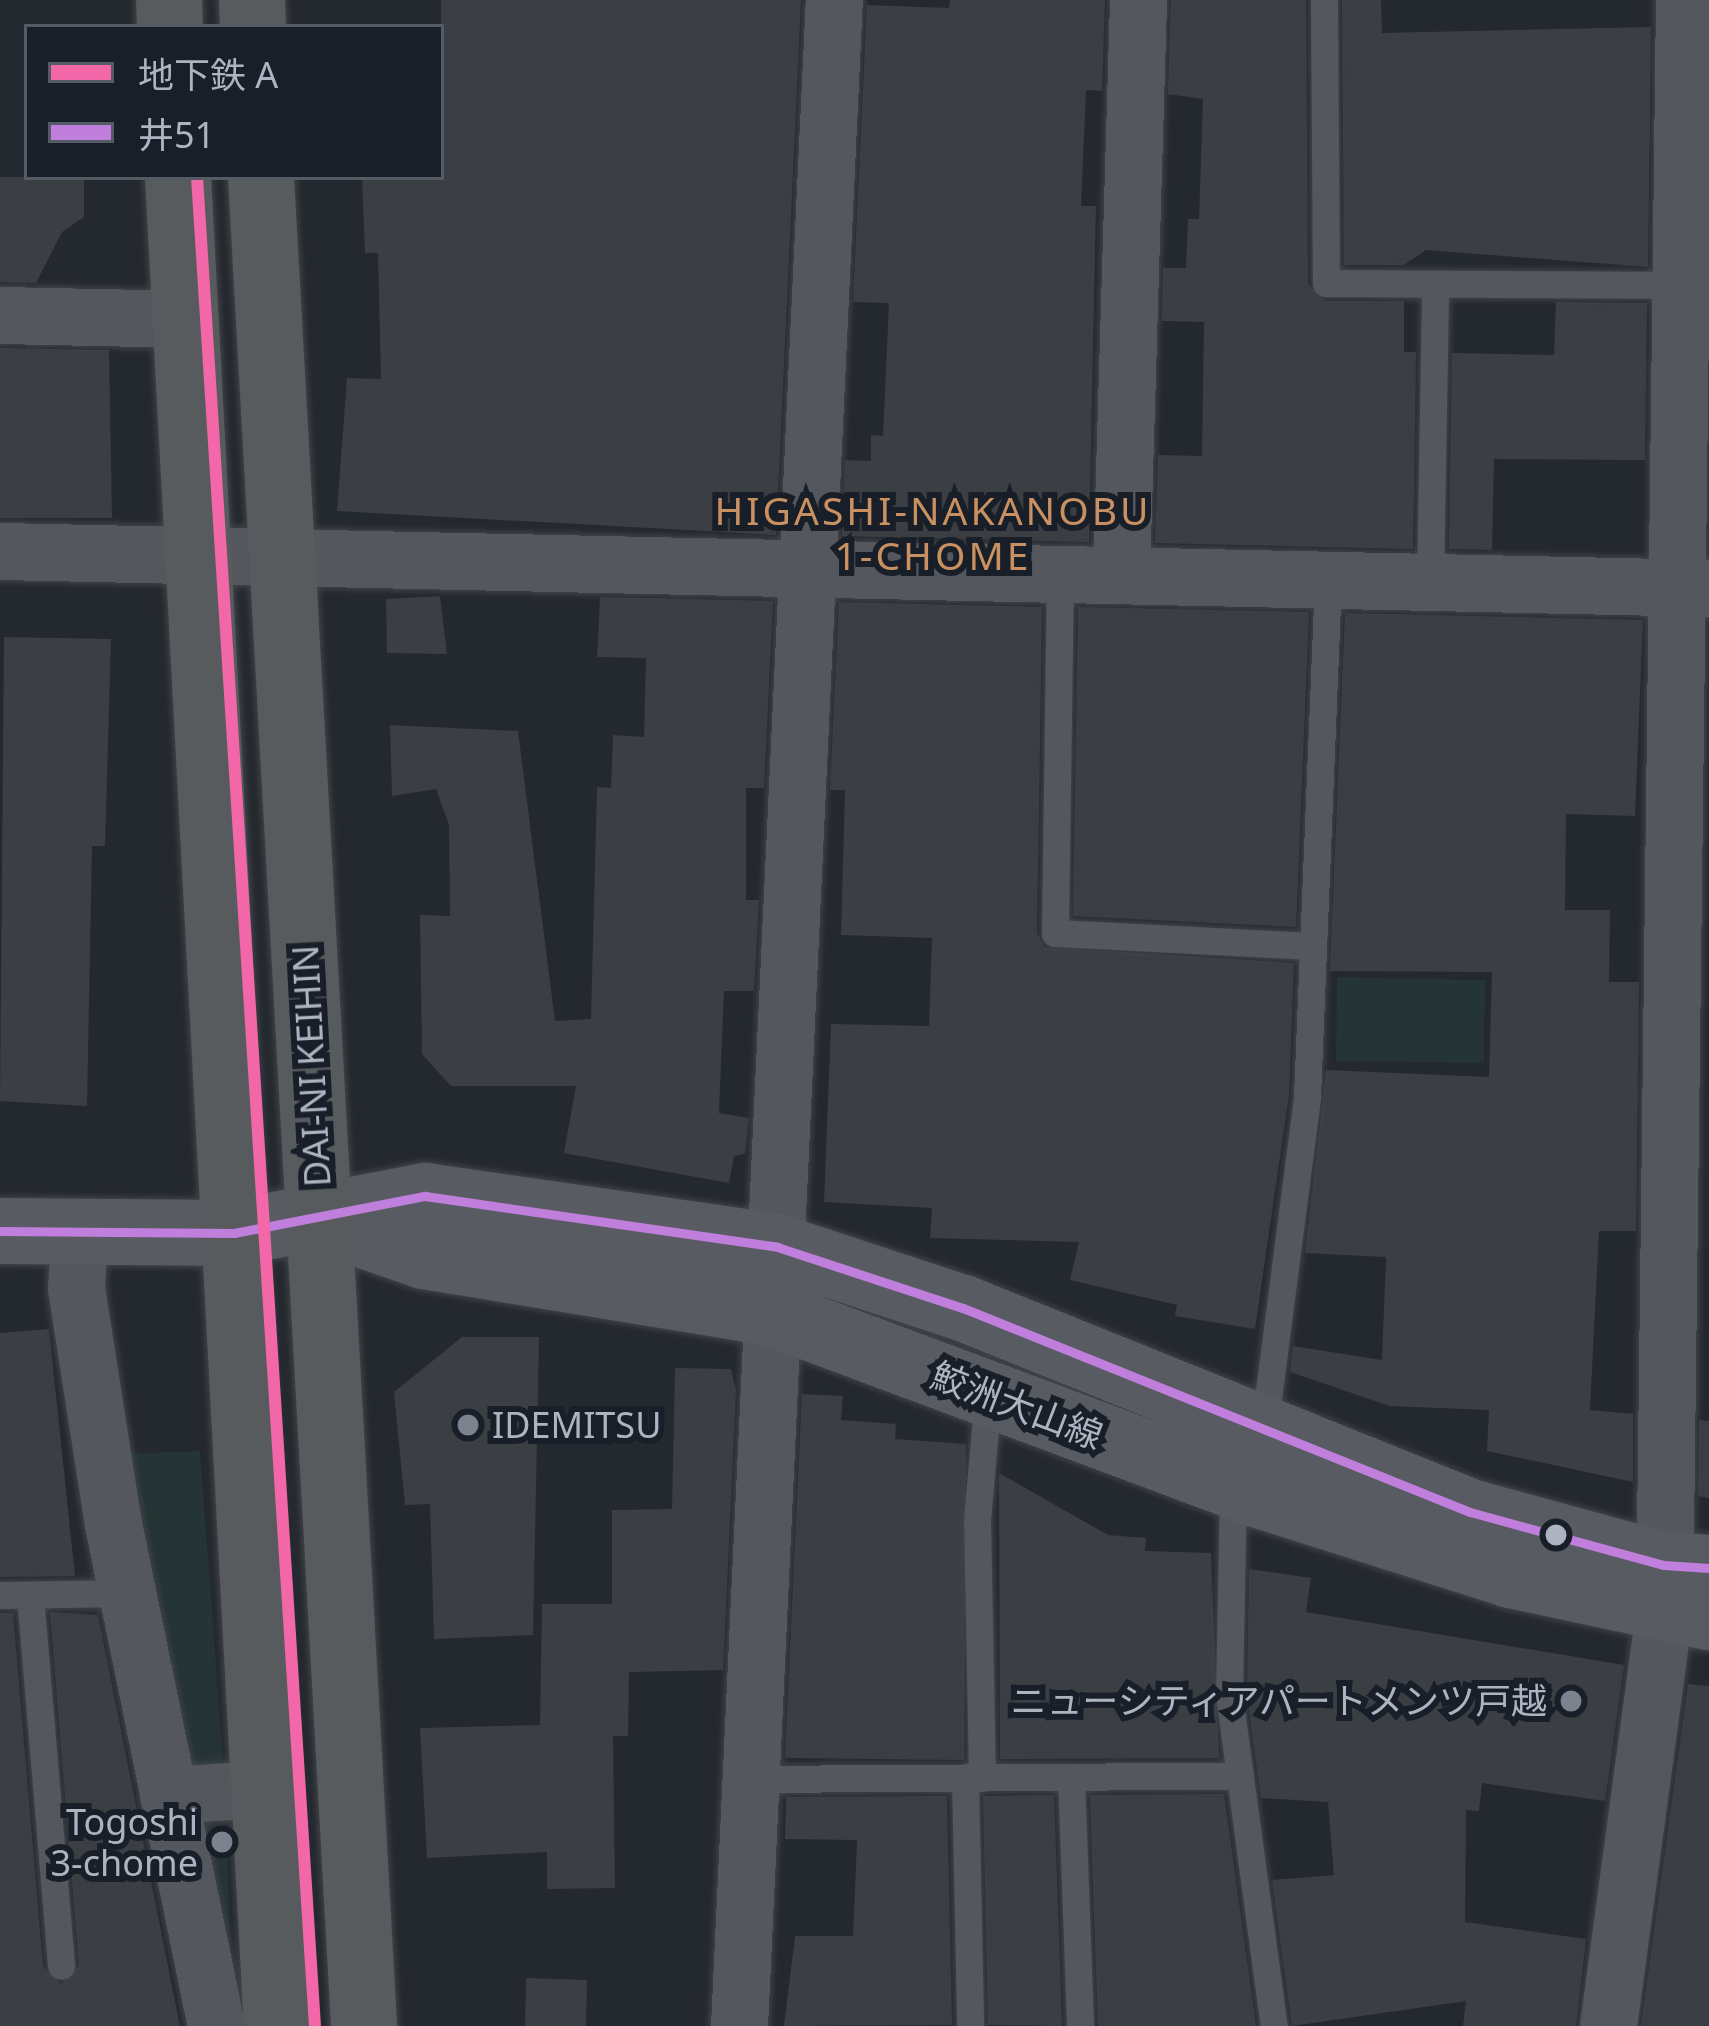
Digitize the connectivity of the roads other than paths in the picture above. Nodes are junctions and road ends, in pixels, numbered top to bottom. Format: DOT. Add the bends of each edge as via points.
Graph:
graph roads {
  1 [pos="833,0"];
  2 [pos="1138,0"];
  3 [pos="1324,0"];
  4 [pos="1684,0"];
  5 [pos="178,180"];
  6 [pos="262,180"];
  7 [pos="1435,284"];
  8 [pos="1677,285"];
  9 [pos="0,315"];
  10 [pos="185,319"];
  11 [pos="0,550"];
  12 [pos="197,554"];
  13 [pos="283,557"];
  14 [pos="807,565"];
  15 [pos="1060,573"];
  16 [pos="1120,574"];
  17 [pos="1328,579"];
  18 [pos="1430,582"];
  19 [pos="1691,587"];
  20 [pos="1313,946"];
  21 [pos="320,1220"];
  22 [pos="0,1231"];
  23 [pos="234,1233"];
  24 [pos="79,1235"];
  25 [pos="777,1247"];
  26 [pos="771,1312"];
  27 [pos="988,1394"];
  28 [pos="1248,1459"];
  29 [pos="1687,1591"];
  30 [pos="127,1593"];
  31 [pos="0,1595"];
  32 [pos="30,1595"];
  33 [pos="1240,1776"];
  34 [pos="1071,1777"];
  35 [pos="974,1778"];
  36 [pos="749,1779"];
  37 [pos="263,1789"];
  38 [pos="168,1796"];
  39 [pos="61,1966"];
  40 [pos="216,2026"];
  41 [pos="277,2026"];
  42 [pos="364,2026"];
  43 [pos="739,2026"];
  44 [pos="970,2026"];
  45 [pos="1080,2026"];
  46 [pos="1274,2026"];
  47 [pos="1608,2026"];
  1 -- 14 [label="street"];
  2 -- 16 [label="street"];
  3 -- 7 [label="lane" via="1326,283"];
  4 -- 8 [label="street"];
  5 -- 10 [label="highway"];
  6 -- 13 [label="highway, DAI-NI KEIHIN"];
  7 -- 8 [label="lane"];
  7 -- 18 [label="lane"];
  8 -- 19 [label="street"];
  9 -- 10 [label="street"];
  10 -- 12 [label="highway"];
  11 -- 12 [label="street"];
  12 -- 13 [label="street"];
  12 -- 23 [label="highway"];
  13 -- 14 [label="street"];
  13 -- 21 [label="highway, DAI-NI KEIHIN"];
  14 -- 15 [label="street"];
  14 -- 25 [label="street"];
  15 -- 16 [label="street"];
  15 -- 20 [label="lane" via="1055,933"];
  16 -- 17 [label="street"];
  17 -- 18 [label="street"];
  17 -- 20 [label="lane"];
  18 -- 19 [label="street"];
  19 -- 29 [label="street"];
  20 -- 28 [label="lane" via="1307,1097"];
  21 -- 23 [label="main road, 鮫洲大山線"];
  21 -- 25 [label="main road, 鮫洲大山線" via="424,1196"];
  21 -- 26 [label="main road, 鮫洲大山線" via="424,1256"];
  21 -- 42 [label="highway, DAI-NI KEIHIN"];
  22 -- 24 [label="main road, 鮫洲大山線"];
  23 -- 24 [label="main road, 鮫洲大山線"];
  23 -- 37 [label="highway"];
  24 -- 30 [label="street" via="76,1288"];
  25 -- 26 [label="street"];
  25 -- 28 [label="main road, 鮫洲大山線" via="963,1308"];
  26 -- 27 [label="main road, 鮫洲大山線"];
  26 -- 36 [label="street"];
  27 -- 28 [label="main road, 鮫洲大山線"];
  27 -- 35 [label="lane" via="977,1520"];
  28 -- 29 [label="main road, 鮫洲大山線"];
  28 -- 33 [label="lane" via="1229,1695"];
  29 -- 47 [label="street"];
  30 -- 32 [label="lane"];
  30 -- 38 [label="street"];
  31 -- 32 [label="lane"];
  32 -- 39 [label="lane"];
  33 -- 34 [label="lane"];
  33 -- 46 [label="lane"];
  34 -- 35 [label="lane"];
  34 -- 45 [label="lane"];
  35 -- 36 [label="lane"];
  35 -- 44 [label="lane"];
  36 -- 43 [label="street"];
  37 -- 38 [label="street"];
  37 -- 41 [label="highway"];
  38 -- 40 [label="street"];
}
